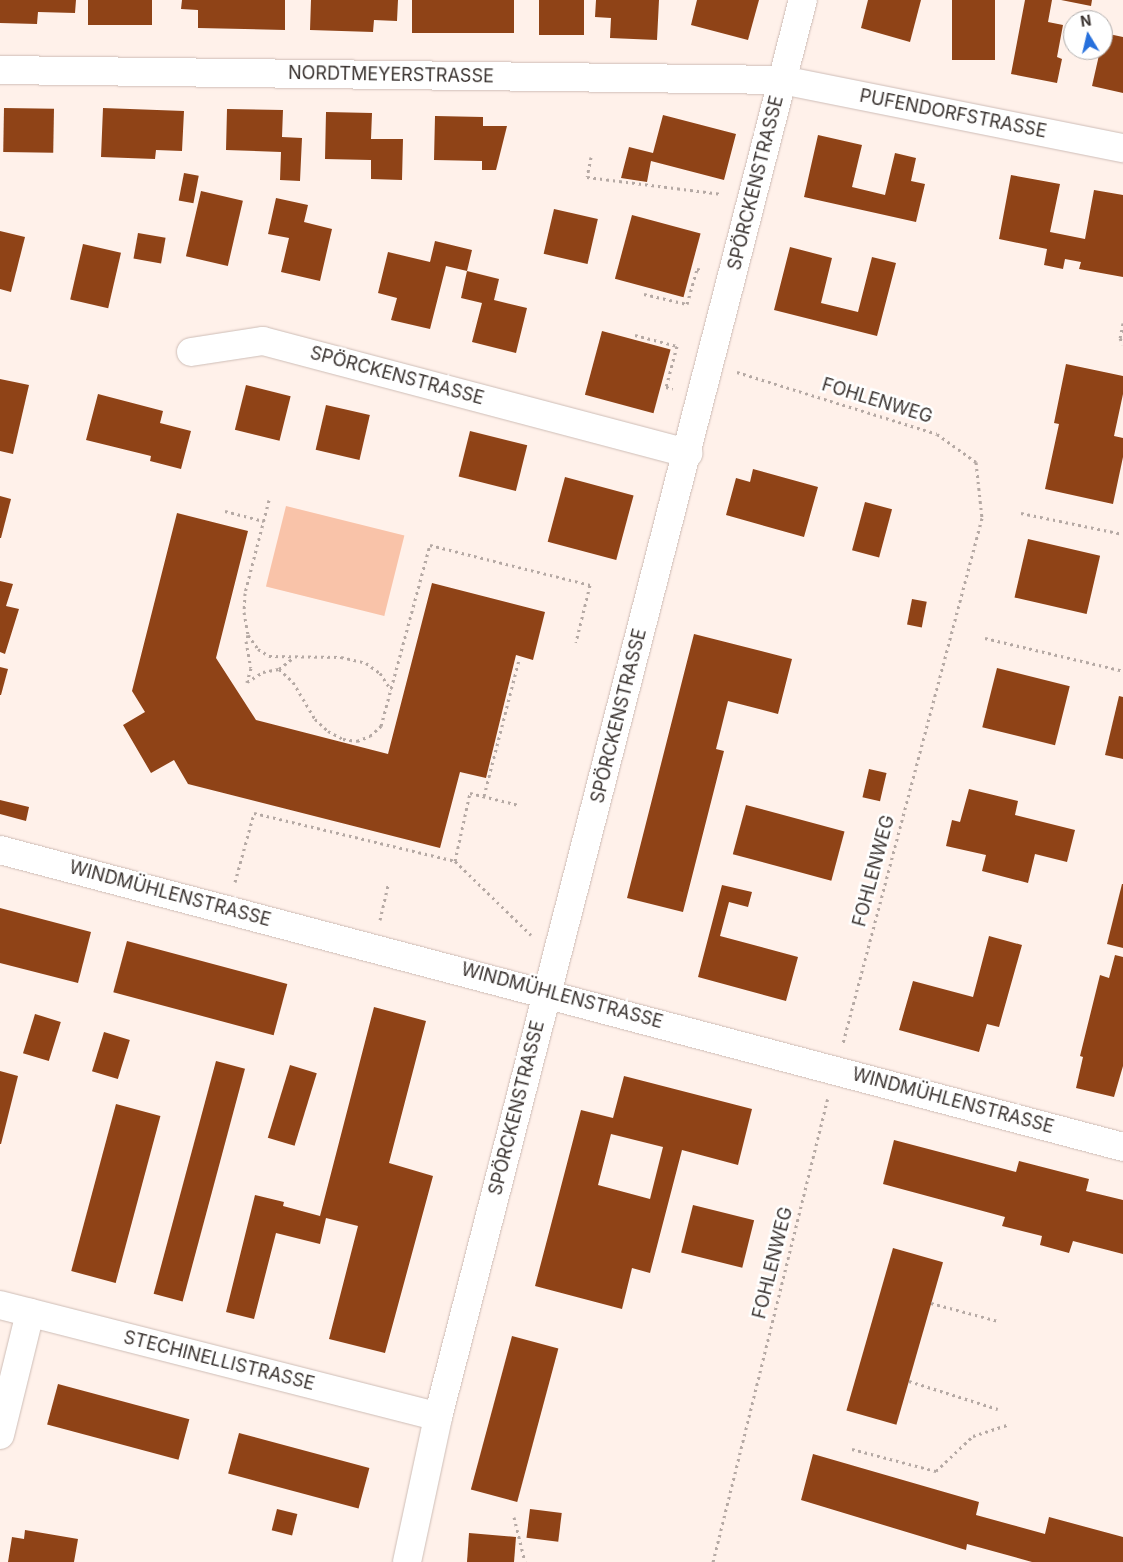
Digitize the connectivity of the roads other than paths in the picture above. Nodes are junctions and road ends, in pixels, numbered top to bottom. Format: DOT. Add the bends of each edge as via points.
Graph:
graph roads {
  1 [pos="803,0"];
  2 [pos="0,70"];
  3 [pos="782,80"];
  4 [pos="1123,148"];
  5 [pos="191,352"];
  6 [pos="688,453"];
  7 [pos="0,850"];
  8 [pos="547,992"];
  9 [pos="1123,1146"];
  10 [pos="0,1305"];
  11 [pos="30,1313"];
  12 [pos="438,1416"];
  13 [pos="0,1435"];
  14 [pos="406,1562"];
  1 -- 3 [label="street, SPÖRCKENSTRASSE"];
  2 -- 3 [label="street, NORDTMEYERSTRASSE"];
  3 -- 4 [label="street, PUFENDORFSTRASSE"];
  3 -- 6 [label="street, SPÖRCKENSTRASSE"];
  5 -- 6 [label="street, SPÖRCKENSTRASSE" via="263,341"];
  6 -- 8 [label="street, SPÖRCKENSTRASSE"];
  7 -- 8 [label="street, WINDMÜHLENSTRASSE"];
  8 -- 9 [label="street, WINDMÜHLENSTRASSE"];
  8 -- 12 [label="street, SPÖRCKENSTRASSE"];
  10 -- 11 [label="street, STECHINELLISTRASSE"];
  11 -- 12 [label="street, STECHINELLISTRASSE"];
  11 -- 13 [label="street"];
  12 -- 14 [label="street, SPÖRCKENSTRASSE"];
}
